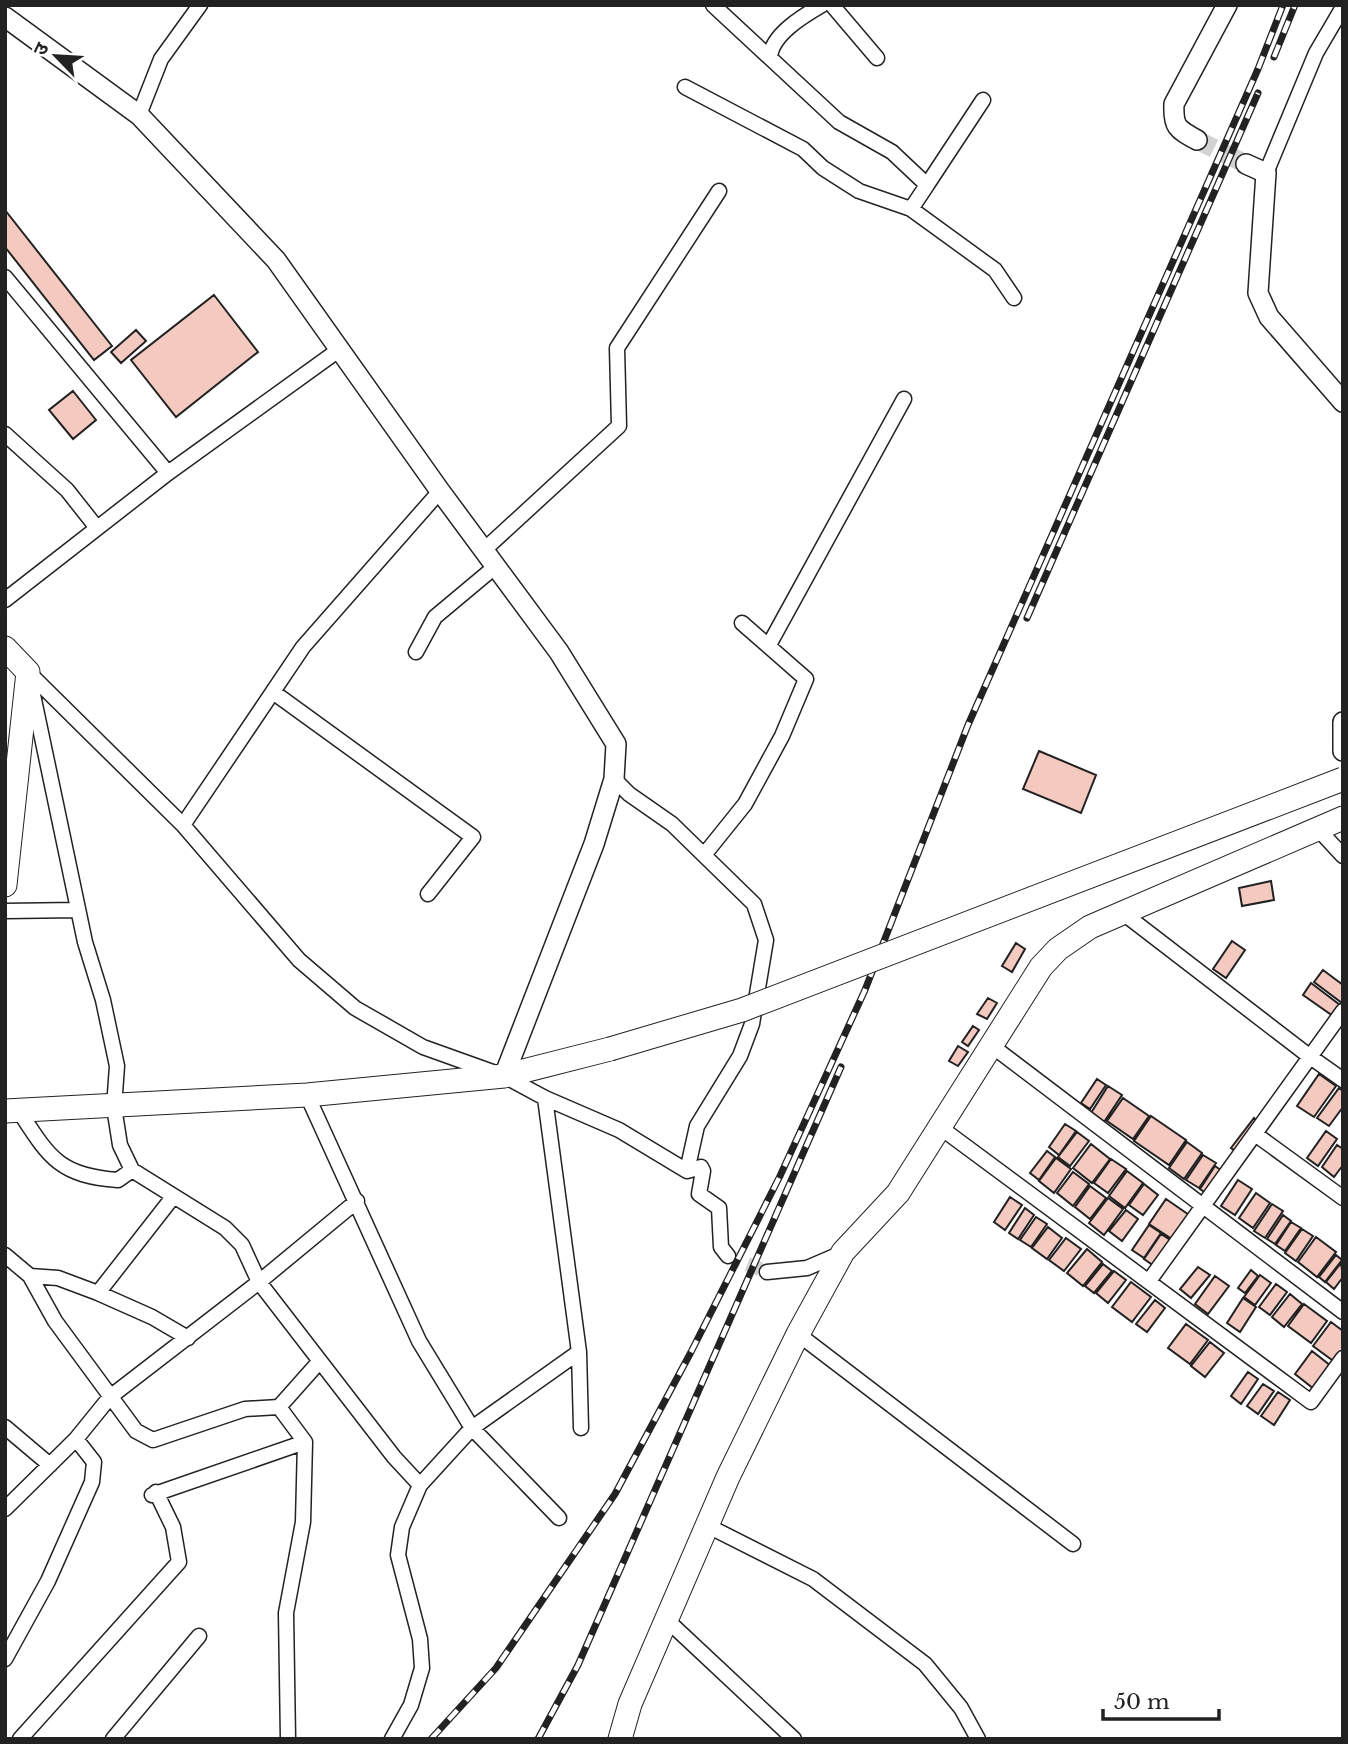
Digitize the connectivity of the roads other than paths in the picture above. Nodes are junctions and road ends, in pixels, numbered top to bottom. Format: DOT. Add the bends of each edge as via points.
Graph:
graph roads {
  1 [pos="200,5"];
  2 [pos="713,5"];
  3 [pos="822,5"];
  4 [pos="832,5"];
  5 [pos="1227,5"];
  6 [pos="1343,7"];
  7 [pos="5,18"];
  8 [pos="769,58"];
  9 [pos="877,58"];
  10 [pos="685,87"];
  11 [pos="983,100"];
  12 [pos="139,115"];
  13 [pos="1197,140"];
  14 [pos="1246,164"];
  15 [pos="1266,173"];
  16 [pos="927,185"];
  17 [pos="719,191"];
  18 [pos="911,209"];
  19 [pos="5,277"];
  20 [pos="1014,298"];
  21 [pos="340,349"];
  22 [pos="904,399"];
  23 [pos="1343,402"];
  24 [pos="5,434"];
  25 [pos="168,473"];
  26 [pos="440,491"];
  27 [pos="97,528"];
  28 [pos="484,550"];
  29 [pos="496,566"];
  30 [pos="5,600"];
  31 [pos="742,624"];
  32 [pos="769,645"];
  33 [pos="5,648"];
  34 [pos="416,652"];
  35 [pos="28,672"];
  36 [pos="273,692"];
  37 [pos="1343,722"];
  38 [pos="1343,751"];
  39 [pos="11,775"];
  40 [pos="614,779"];
  41 [pos="1343,779"];
  42 [pos="1335,823"];
  43 [pos="183,825"];
  44 [pos="7,850"];
  45 [pos="704,855"];
  46 [pos="1343,856"];
  47 [pos="5,885"];
  48 [pos="428,894"];
  49 [pos="78,910"];
  50 [pos="5,911"];
  51 [pos="1123,913"];
  52 [pos="1343,1012"];
  53 [pos="992,1046"];
  54 [pos="1309,1056"];
  55 [pos="504,1076"];
  56 [pos="1343,1080"];
  57 [pos="307,1095"];
  58 [pos="545,1098"];
  59 [pos="114,1107"];
  60 [pos="12,1111"];
  61 [pos="941,1128"];
  62 [pos="1255,1134"];
  63 [pos="132,1170"];
  64 [pos="687,1171"];
  65 [pos="173,1197"];
  66 [pos="1343,1198"];
  67 [pos="357,1201"];
  68 [pos="1203,1207"];
  69 [pos="843,1252"];
  70 [pos="5,1255"];
  71 [pos="728,1256"];
  72 [pos="767,1272"];
  73 [pos="30,1276"];
  74 [pos="1149,1281"];
  75 [pos="259,1282"];
  76 [pos="98,1293"];
  77 [pos="1343,1312"];
  78 [pos="798,1334"];
  79 [pos="188,1338"];
  80 [pos="579,1352"];
  81 [pos="1343,1358"];
  82 [pos="319,1362"];
  83 [pos="110,1397"];
  84 [pos="279,1407"];
  85 [pos="5,1427"];
  86 [pos="472,1428"];
  87 [pos="581,1428"];
  88 [pos="76,1439"];
  89 [pos="305,1442"];
  90 [pos="50,1465"];
  91 [pos="420,1485"];
  92 [pos="5,1509"];
  93 [pos="559,1518"];
  94 [pos="708,1526"];
  95 [pos="1073,1544"];
  96 [pos="668,1620"];
  97 [pos="199,1636"];
  98 [pos="5,1659"];
  99 [pos="20,1739"];
  100 [pos="113,1739"];
  101 [pos="288,1739"];
  102 [pos="392,1739"];
  103 [pos="620,1739"];
  104 [pos="794,1739"];
  105 [pos="978,1739"];
  1 -- 12 [label="street" via="161,59"];
  2 -- 8 [label="street"];
  3 -- 8 [label="street" via="783,34 770,49"];
  4 -- 9 [label="street"];
  5 -- 13 [label="street" via="1174,104 1173,120 1180,131"];
  6 -- 15 [label="street" via="1316,52"];
  7 -- 12 [label="street"];
  8 -- 16 [label="street" via="839,122 892,152"];
  10 -- 18 [label="street" via="803,149 859,191"];
  11 -- 16 [label="street"];
  12 -- 21 [label="street" via="276,260"];
  14 -- 15 [label="street"];
  15 -- 23 [label="street" via="1258,293 1269,317"];
  16 -- 18 [label="street"];
  17 -- 28 [label="street" via="617,348 620,426"];
  18 -- 20 [label="street" via="995,270"];
  19 -- 25 [label="street"];
  21 -- 25 [label="street"];
  21 -- 26 [label="street"];
  22 -- 32 [label="street"];
  24 -- 27 [label="street" via="67,490"];
  25 -- 27 [label="street"];
  26 -- 28 [label="street"];
  26 -- 36 [label="street" via="303,647"];
  27 -- 30 [label="street"];
  28 -- 29 [label="street"];
  29 -- 34 [label="street" via="435,617"];
  29 -- 40 [label="street" via="559,652 616,744"];
  31 -- 32 [label="street"];
  32 -- 45 [label="street" via="806,679 745,804"];
  33 -- 35 [label="main road"];
  35 -- 39 [label="main road"];
  35 -- 43 [label="street"];
  35 -- 49 [label="street"];
  36 -- 43 [label="street"];
  36 -- 48 [label="street" via="472,837"];
  37 -- 38 [label="street"];
  39 -- 44 [label="main road"];
  40 -- 45 [label="street"];
  40 -- 55 [label="street" via="594,844"];
  41 -- 55 [label="main road, bridge" via="742,1010"];
  42 -- 46 [label="street"];
  42 -- 51 [label="main road"];
  43 -- 55 [label="street" via="299,960 355,1008 423,1047"];
  44 -- 47 [label="main road"];
  45 -- 64 [label="street" via="754,904 766,940 752,1024 740,1056 696,1126"];
  49 -- 50 [label="street"];
  49 -- 59 [label="street" via="117,1066"];
  51 -- 53 [label="main road" via="1090,927 1058,949 1022,994"];
  51 -- 54 [label="street"];
  52 -- 54 [label="street"];
  53 -- 61 [label="main road"];
  53 -- 68 [label="street"];
  54 -- 56 [label="street"];
  54 -- 62 [label="street"];
  55 -- 57 [label="main road"];
  55 -- 58 [label="street"];
  57 -- 59 [label="main road"];
  57 -- 67 [label="street"];
  58 -- 64 [label="street" via="619,1130"];
  58 -- 80 [label="street"];
  59 -- 60 [label="main road"];
  59 -- 63 [label="street" via="120,1145"];
  60 -- 63 [label="street" via="45,1151 76,1174 118,1180"];
  61 -- 69 [label="main road" via="898,1193"];
  61 -- 74 [label="street"];
  62 -- 66 [label="street"];
  62 -- 68 [label="street"];
  63 -- 65 [label="street"];
  64 -- 71 [label="street" via="701,1167 703,1171 699,1194 719,1208 721,1247"];
  65 -- 75 [label="street" via="225,1228 242,1245"];
  65 -- 76 [label="street"];
  67 -- 75 [label="street"];
  67 -- 86 [label="street" via="419,1341"];
  68 -- 74 [label="street"];
  68 -- 77 [label="street"];
  69 -- 72 [label="street" via="807,1268"];
  69 -- 78 [label="main road"];
  70 -- 73 [label="street"];
  73 -- 76 [label="street" via="58,1278"];
  73 -- 83 [label="street" via="55,1321"];
  74 -- 81 [label="street" via="1311,1402"];
  75 -- 79 [label="street"];
  75 -- 82 [label="street"];
  76 -- 79 [label="street"];
  78 -- 94 [label="main road"];
  78 -- 95 [label="street"];
  79 -- 83 [label="street"];
  80 -- 86 [label="street"];
  80 -- 87 [label="street"];
  82 -- 84 [label="street"];
  82 -- 91 [label="street"];
  83 -- 84 [label="street" via="136,1431 153,1440 244,1409"];
  83 -- 88 [label="street"];
  84 -- 89 [label="street"];
  85 -- 90 [label="street"];
  86 -- 91 [label="street"];
  86 -- 93 [label="street"];
  88 -- 90 [label="street"];
  88 -- 98 [label="street" via="94,1462 92,1482 48,1581"];
  89 -- 99 [label="street" via="154,1493 173,1527 179,1562"];
  89 -- 101 [label="street" via="303,1522 286,1613"];
  90 -- 92 [label="street"];
  91 -- 102 [label="street" via="402,1527 398,1555 420,1639 422,1668 411,1705"];
  94 -- 96 [label="main road"];
  94 -- 105 [label="street" via="813,1579 925,1664 961,1708"];
  96 -- 103 [label="main road" via="630,1704"];
  96 -- 104 [label="street"];
  97 -- 100 [label="street"];
}
